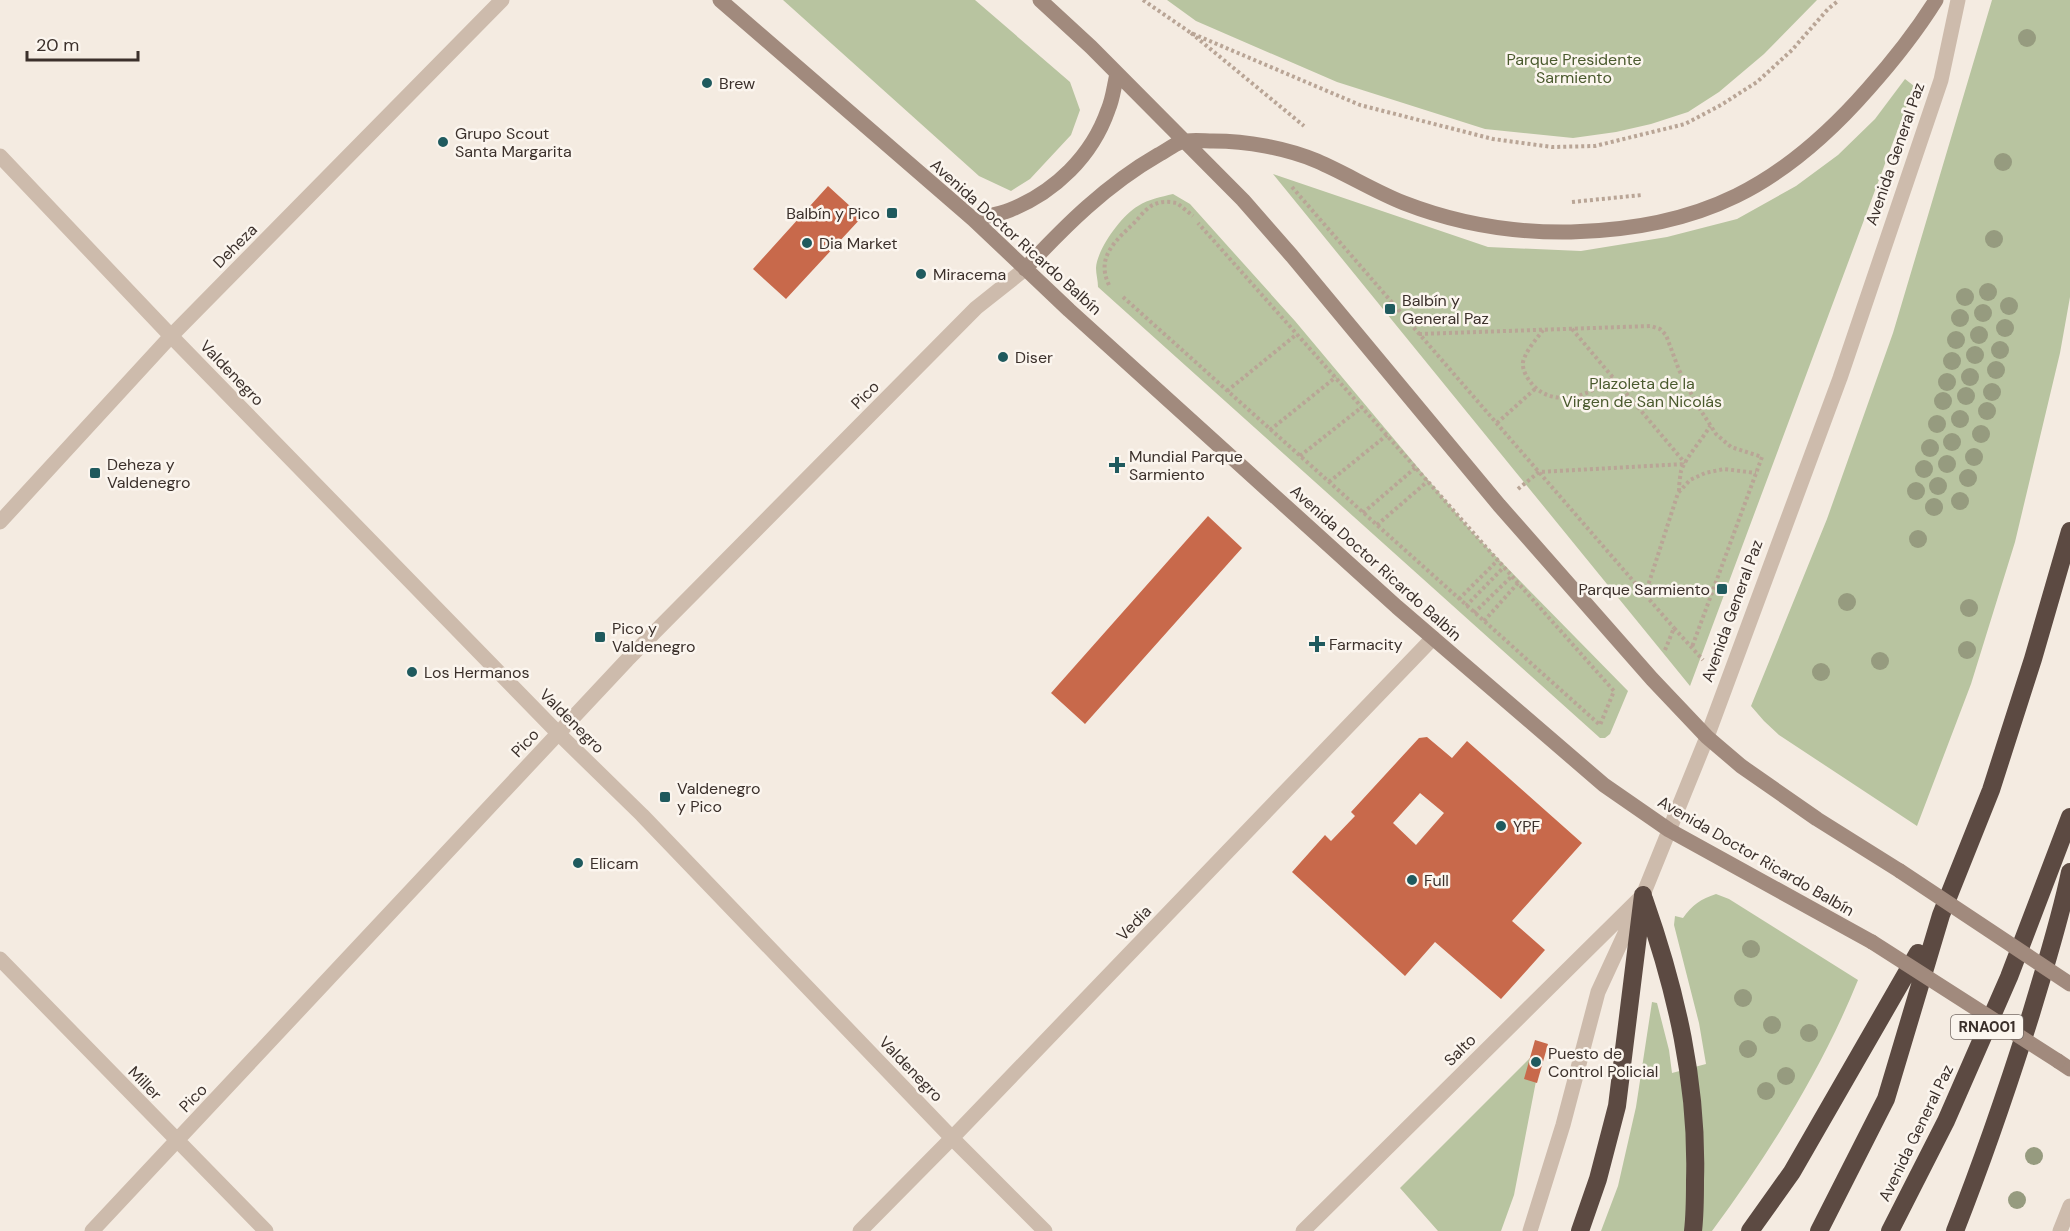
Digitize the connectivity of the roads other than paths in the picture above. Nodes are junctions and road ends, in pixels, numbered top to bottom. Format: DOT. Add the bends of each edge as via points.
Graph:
graph roads {
  1 [pos="502,0"];
  2 [pos="720,0"];
  3 [pos="1040,0"];
  4 [pos="1936,0"];
  5 [pos="1958,0"];
  6 [pos="1117,74"];
  7 [pos="1183,141"];
  8 [pos="0,156"];
  9 [pos="974,219"];
  10 [pos="1025,269"];
  11 [pos="171,336"];
  12 [pos="0,522"];
  13 [pos="2070,531"];
  14 [pos="1433,638"];
  15 [pos="558,733"];
  16 [pos="1707,738"];
  17 [pos="2070,817"];
  18 [pos="1669,830"];
  19 [pos="2070,872"];
  20 [pos="1643,895"];
  21 [pos="1941,915"];
  22 [pos="0,960"];
  23 [pos="2070,984"];
  24 [pos="2064,1065"];
  25 [pos="952,1138"];
  26 [pos="177,1141"];
  27 [pos="2070,1206"];
  28 [pos="92,1231"];
  29 [pos="266,1231"];
  30 [pos="860,1231"];
  31 [pos="1045,1231"];
  32 [pos="1303,1231"];
  33 [pos="1530,1231"];
  34 [pos="1580,1231"];
  35 [pos="1693,1231"];
  36 [pos="1750,1231"];
  37 [pos="1819,1231"];
  38 [pos="1890,1231"];
  39 [pos="1955,1231"];
  40 [pos="2060,1231"];
  1 -- 11 [label="street, Deheza"];
  2 -- 9 [label="main road, Avenida Doctor Ricardo Balbín"];
  3 -- 6 [label="main road"];
  4 -- 7 [label="main road" via="1891,63 1854,105 1785,168 1718,204 1646,226 1535,232 1493,227 1444,217 1404,203 1316,160 1232,141"];
  5 -- 16 [label="street, Avenida General Paz" via="1941,80 1840,378"];
  6 -- 7 [label="main road"];
  6 -- 9 [label="main road" via="1109,110 1093,143 1071,171 1042,194 1009,210"];
  7 -- 10 [label="main road" via="1097,196"];
  7 -- 16 [label="main road" via="1243,200 1499,505"];
  8 -- 11 [label="street, Valdenegro"];
  9 -- 10 [label="main road, Avenida Doctor Ricardo Balbín"];
  10 -- 14 [label="main road, Avenida Doctor Ricardo Balbín"];
  10 -- 15 [label="street, Pico" via="976,308"];
  11 -- 12 [label="street, Deheza"];
  11 -- 15 [label="street, Valdenegro"];
  13 -- 21 [label="highway" via="1991,790"];
  14 -- 18 [label="main road, Avenida Doctor Ricardo Balbín" via="1604,785"];
  14 -- 25 [label="street, Vedia"];
  15 -- 25 [label="street, Valdenegro" via="642,815"];
  15 -- 26 [label="street, Pico"];
  16 -- 18 [label="street, Avenida General Paz"];
  16 -- 23 [label="main road, bridge" via="1817,819"];
  17 -- 38 [label="highway, Avenida General Paz / RNA001" via="2009,977 1946,1121"];
  18 -- 20 [label="street, Avenida General Paz"];
  18 -- 24 [label="main road, Avenida Doctor Ricardo Balbín, bridge" via="1872,942"];
  19 -- 39 [label="highway" via="2008,1087"];
  20 -- 32 [label="street, Salto"];
  20 -- 33 [label="street, Avenida General Paz" via="1598,992"];
  20 -- 34 [label="highway" via="1617,1106"];
  20 -- 35 [label="highway" via="1663,953 1689,1069 1696,1158"];
  21 -- 36 [label="highway" via="1792,1172"];
  21 -- 37 [label="highway" via="1886,1099"];
  22 -- 26 [label="street, Miller"];
  25 -- 30 [label="street, Vedia"];
  25 -- 31 [label="street, Valdenegro"];
  26 -- 28 [label="street, Pico"];
  26 -- 29 [label="street, Miller"];
  27 -- 40 [label="street"];
}
